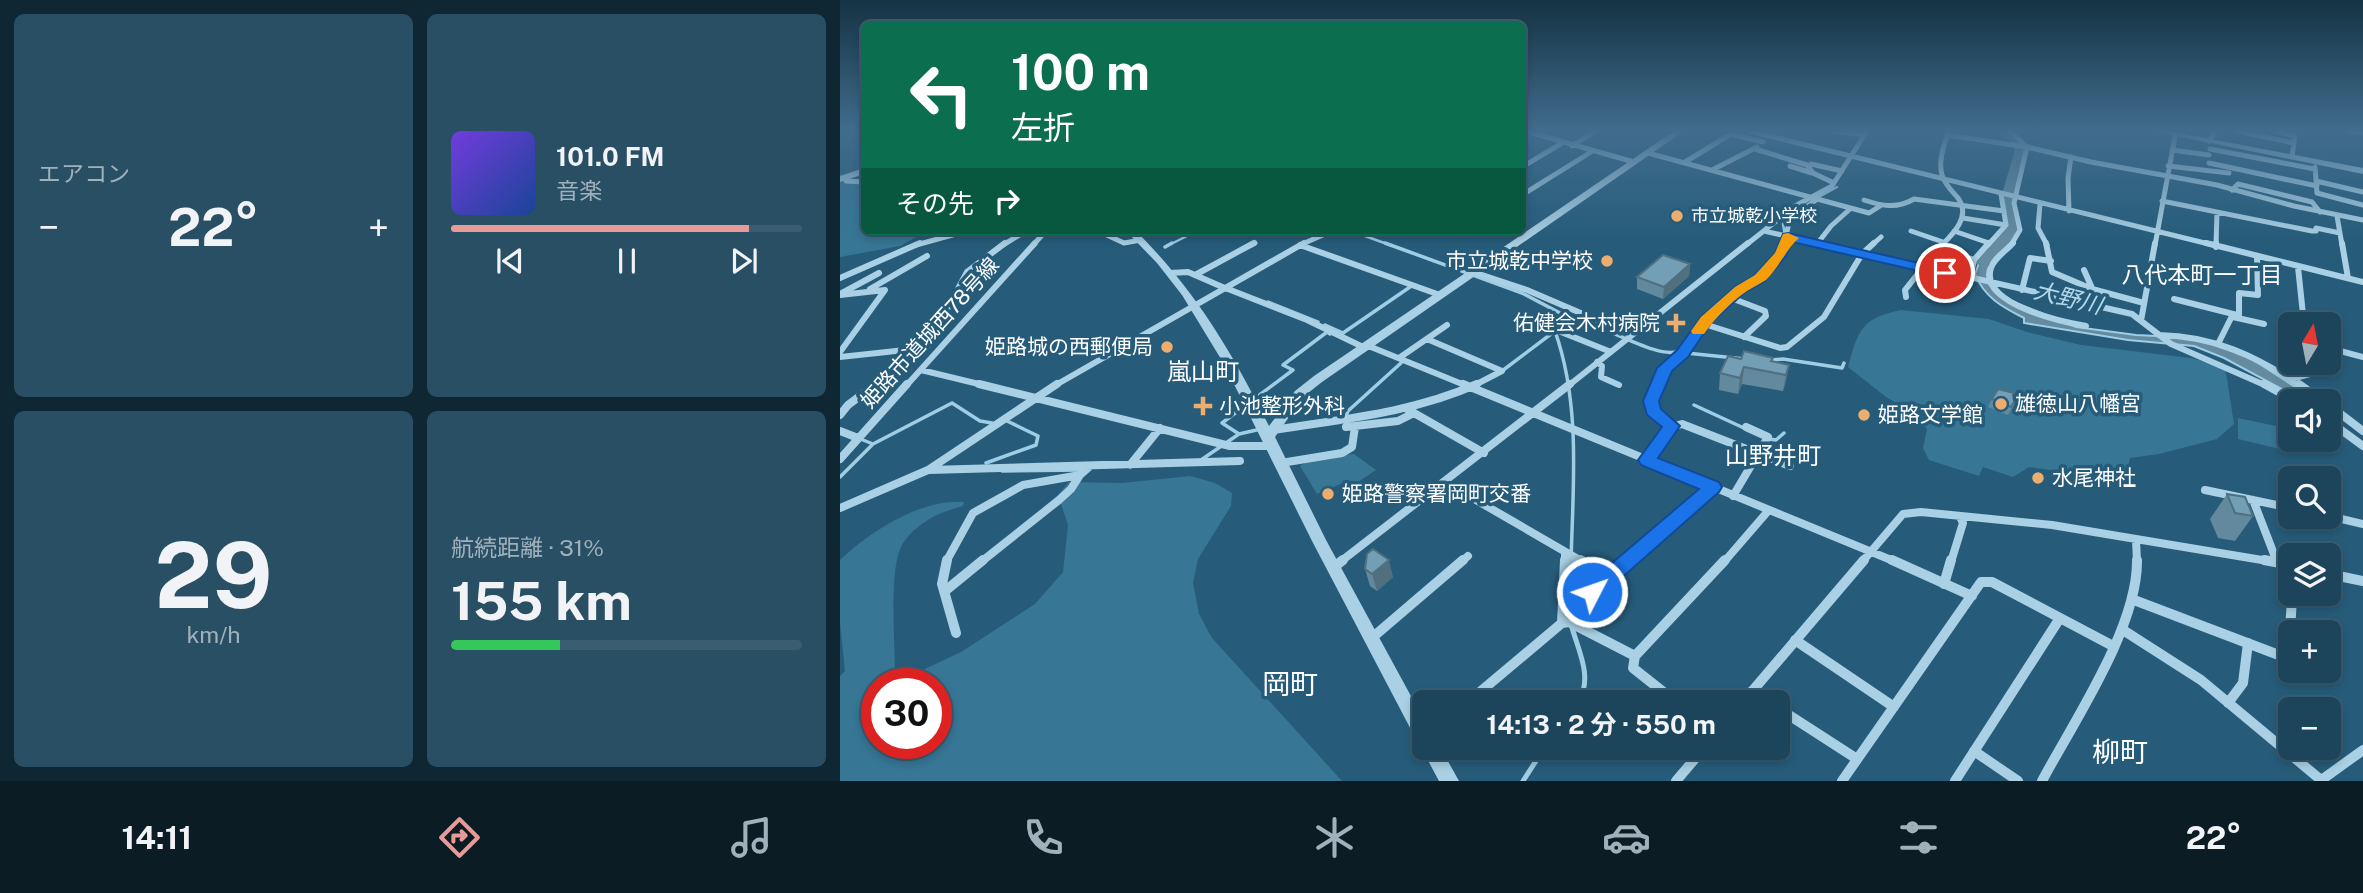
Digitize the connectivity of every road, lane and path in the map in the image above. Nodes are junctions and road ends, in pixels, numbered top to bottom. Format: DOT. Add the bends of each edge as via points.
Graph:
graph roads {
  1 [pos="1566,167"];
  2 [pos="1626,167"];
  3 [pos="1708,167"];
  4 [pos="1717,167"];
  5 [pos="1795,167"];
  6 [pos="1809,167"];
  7 [pos="1826,167"];
  8 [pos="1845,167"];
  9 [pos="1894,167"];
  10 [pos="1941,167"];
  11 [pos="2022,167"];
  12 [pos="2070,167"];
  13 [pos="2121,167"];
  14 [pos="2168,167"];
  15 [pos="2213,167"];
  16 [pos="2218,167"];
  17 [pos="2315,167"];
  18 [pos="2335,167"];
  19 [pos="1714,169"];
  20 [pos="1842,171"];
  21 [pos="2363,171"];
  22 [pos="1813,173"];
  23 [pos="2229,173"];
  24 [pos="861,174"];
  25 [pos="2167,176"];
  26 [pos="843,178"];
  27 [pos="1944,180"];
  28 [pos="861,181"];
  29 [pos="1834,183"];
  30 [pos="2316,183"];
  31 [pos="2363,192"];
  32 [pos="1526,193"];
  33 [pos="2001,194"];
  34 [pos="2015,198"];
  35 [pos="1813,199"];
  36 [pos="1864,200"];
  37 [pos="2162,201"];
  38 [pos="1962,204"];
  39 [pos="2040,204"];
  40 [pos="2363,205"];
  41 [pos="1880,206"];
  42 [pos="1850,209"];
  43 [pos="2004,211"];
  44 [pos="2068,211"];
  45 [pos="2217,212"];
  46 [pos="1786,214"];
  47 [pos="1794,216"];
  48 [pos="2337,216"];
  49 [pos="1963,218"];
  50 [pos="2363,220"];
  51 [pos="1812,221"];
  52 [pos="2006,225"];
  53 [pos="1764,231"];
  54 [pos="1911,231"];
  55 [pos="1955,231"];
  56 [pos="2157,233"];
  57 [pos="2340,233"];
  58 [pos="950,235"];
  59 [pos="1018,235"];
  60 [pos="1042,235"];
  61 [pos="1107,235"];
  62 [pos="1135,235"];
  63 [pos="1320,235"];
  64 [pos="1317,236"];
  65 [pos="1786,237"];
  66 [pos="1881,237"];
  67 [pos="1141,240"];
  68 [pos="1255,243"];
  69 [pos="1989,243"];
  70 [pos="1817,244"];
  71 [pos="1940,244"];
  72 [pos="1300,245"];
  73 [pos="2216,247"];
  74 [pos="1862,254"];
  75 [pos="926,256"];
  76 [pos="2257,257"];
  77 [pos="1974,260"];
  78 [pos="2051,261"];
  79 [pos="2298,267"];
  80 [pos="1921,268"];
  81 [pos="2084,270"];
  82 [pos="1170,272"];
  83 [pos="879,273"];
  84 [pos="1470,274"];
  85 [pos="1195,275"];
  86 [pos="840,278"];
  87 [pos="1970,278"];
  88 [pos="2348,278"];
  89 [pos="2363,282"];
  90 [pos="1992,283"];
  91 [pos="1228,289"];
  92 [pos="2092,289"];
  93 [pos="2022,290"];
  94 [pos="866,292"];
  95 [pos="840,295"];
  96 [pos="1440,295"];
  97 [pos="1731,298"];
  98 [pos="1906,298"];
  99 [pos="2174,299"];
  100 [pos="2144,303"];
  101 [pos="1197,307"];
  102 [pos="2303,312"];
  103 [pos="2235,316"];
  104 [pos="2141,321"];
  105 [pos="1704,324"];
  106 [pos="2264,324"];
  107 [pos="1447,325"];
  108 [pos="2086,326"];
  109 [pos="1561,332"];
  110 [pos="2158,335"];
  111 [pos="1629,337"];
  112 [pos="1744,337"];
  113 [pos="1427,339"];
  114 [pos="2219,342"];
  115 [pos="942,345"];
  116 [pos="927,347"];
  117 [pos="1363,347"];
  118 [pos="2342,351"];
  119 [pos="1611,352"];
  120 [pos="840,355"];
  121 [pos="2363,357"];
  122 [pos="1399,358"];
  123 [pos="1597,362"];
  124 [pos="921,370"];
  125 [pos="2306,375"];
  126 [pos="2291,379"];
  127 [pos="1619,384"];
  128 [pos="1468,387"];
  129 [pos="2306,389"];
  130 [pos="2278,392"];
  131 [pos="1035,398"];
  132 [pos="1411,411"];
  133 [pos="1533,414"];
  134 [pos="2341,414"];
  135 [pos="840,415"];
  136 [pos="1671,426"];
  137 [pos="1746,427"];
  138 [pos="1160,428"];
  139 [pos="2341,430"];
  140 [pos="840,431"];
  141 [pos="2363,431"];
  142 [pos="858,438"];
  143 [pos="1271,438"];
  144 [pos="2363,446"];
  145 [pos="1484,453"];
  146 [pos="1758,453"];
  147 [pos="840,459"];
  148 [pos="1647,460"];
  149 [pos="1240,461"];
  150 [pos="1280,463"];
  151 [pos="1130,465"];
  152 [pos="1790,466"];
  153 [pos="1088,467"];
  154 [pos="928,470"];
  155 [pos="1080,475"];
  156 [pos="1445,482"];
  157 [pos="1713,487"];
  158 [pos="2205,490"];
  159 [pos="1733,496"];
  160 [pos="2253,500"];
  161 [pos="2278,505"];
  162 [pos="840,508"];
  163 [pos="1769,510"];
  164 [pos="1960,517"];
  165 [pos="2341,519"];
  166 [pos="2363,524"];
  167 [pos="2136,539"];
  168 [pos="1871,553"];
  169 [pos="1468,556"];
  170 [pos="1571,556"];
  171 [pos="2277,562"];
  172 [pos="1333,568"];
  173 [pos="1610,576"];
  174 [pos="2341,576"];
  175 [pos="2363,581"];
  176 [pos="1944,584"];
  177 [pos="944,591"];
  178 [pos="1972,596"];
  179 [pos="2134,600"];
  180 [pos="2291,606"];
  181 [pos="1574,610"];
  182 [pos="2060,618"];
  183 [pos="1568,623"];
  184 [pos="2123,630"];
  185 [pos="956,634"];
  186 [pos="1373,637"];
  187 [pos="1796,640"];
  188 [pos="2248,643"];
  189 [pos="2113,646"];
  190 [pos="1635,656"];
  191 [pos="1483,690"];
  192 [pos="1661,690"];
  193 [pos="1753,690"];
  194 [pos="2228,703"];
  195 [pos="1894,706"];
  196 [pos="1412,713"];
  197 [pos="1790,716"];
  198 [pos="2363,750"];
  199 [pos="1974,751"];
  200 [pos="1857,759"];
  201 [pos="1438,760"];
  202 [pos="1693,760"];
  203 [pos="1450,781"];
  204 [pos="1676,781"];
  205 [pos="1842,781"];
  206 [pos="1955,781"];
  207 [pos="2018,781"];
  208 [pos="2042,781"];
  209 [pos="2320,781"];
  1 -- 32 [label="street"];
  2 -- 84 [label="street"];
  3 -- 19 [label="street"];
  4 -- 19 [label="street"];
  5 -- 22 [label="street"];
  6 -- 22 [label="street"];
  7 -- 20 [label="street"];
  8 -- 20 [label="street"];
  9 -- 27 [label="street"];
  10 -- 27 [label="street"];
  11 -- 34 [label="street"];
  12 -- 44 [label="street"];
  13 -- 25 [label="street"];
  14 -- 25 [label="street"];
  15 -- 23 [label="street"];
  16 -- 30 [label="street"];
  17 -- 30 [label="street"];
  18 -- 21 [label="street"];
  19 -- 35 [label="street"];
  20 -- 29 [label="street"];
  22 -- 29 [label="street"];
  24 -- 26 [label="street"];
  25 -- 37 [label="street"];
  25 -- 48 [label="street"];
  26 -- 28 [label="street"];
  27 -- 33 [label="street"];
  27 -- 38 [label="street"];
  29 -- 35 [label="street"];
  30 -- 31 [label="street"];
  30 -- 40 [label="street" via="2321,195"];
  33 -- 34 [label="street"];
  33 -- 43 [label="street"];
  34 -- 39 [label="street"];
  34 -- 90 [label="street" via="2021,231 1991,267"];
  35 -- 42 [label="street"];
  35 -- 46 [label="street"];
  35 -- 47 [label="street"];
  36 -- 41 [label="street"];
  37 -- 45 [label="street"];
  37 -- 56 [label="street"];
  38 -- 41 [label="street" via="1914,199 1905,206"];
  38 -- 43 [label="street"];
  38 -- 49 [label="street"];
  39 -- 44 [label="street"];
  39 -- 78 [label="street" via="2038,228"];
  41 -- 42 [label="street" via="1869,213"];
  42 -- 70 [label="street"];
  43 -- 52 [label="street"];
  44 -- 56 [label="street"];
  45 -- 57 [label="street"];
  45 -- 73 [label="street"];
  46 -- 47 [label="street"];
  46 -- 53 [label="street"];
  47 -- 51 [label="street"];
  47 -- 65 [label="street" via="1786,224"];
  48 -- 50 [label="street"];
  48 -- 57 [label="street"];
  49 -- 52 [label="street"];
  49 -- 55 [label="street"];
  52 -- 69 [label="street"];
  53 -- 65 [label="street"];
  53 -- 111 [label="street"];
  54 -- 71 [label="street"];
  55 -- 69 [label="street"];
  55 -- 71 [label="street"];
  56 -- 73 [label="street"];
  56 -- 100 [label="street"];
  57 -- 88 [label="street"];
  58 -- 86 [label="street" via="925,241"];
  59 -- 116 [label="street" via="967,272"];
  60 -- 115 [label="street, 姫路市道城西78号線"];
  61 -- 67 [label="street" via="1124,243"];
  62 -- 67 [label="street"];
  63 -- 64 [label="street"];
  64 -- 72 [label="street"];
  65 -- 70 [label="street"];
  65 -- 97 [label="street" via="1782,254 1760,278"];
  66 -- 74 [label="street"];
  67 -- 82 [label="street"];
  68 -- 85 [label="street"];
  69 -- 77 [label="street"];
  70 -- 74 [label="street"];
  71 -- 77 [label="street"];
  71 -- 80 [label="street"];
  72 -- 91 [label="street"];
  72 -- 96 [label="street"];
  73 -- 76 [label="street"];
  74 -- 80 [label="street"];
  74 -- 112 [label="street" via="1824,317 1787,347"];
  75 -- 94 [label="street"];
  76 -- 79 [label="street"];
  76 -- 103 [label="street" via="2258,295 2239,293"];
  77 -- 87 [label="street"];
  78 -- 92 [label="street" via="2058,277"];
  78 -- 93 [label="street" via="2030,258"];
  79 -- 88 [label="street"];
  79 -- 102 [label="street"];
  80 -- 87 [label="street"];
  80 -- 98 [label="street" via="1905,290"];
  81 -- 92 [label="street"];
  82 -- 85 [label="street"];
  82 -- 101 [label="street"];
  83 -- 95 [label="street"];
  84 -- 96 [label="street"];
  84 -- 111 [label="street" via="1527,290"];
  85 -- 91 [label="street"];
  87 -- 90 [label="street"];
  88 -- 89 [label="street"];
  90 -- 93 [label="street"];
  90 -- 108 [label="street" via="2016,305"];
  91 -- 101 [label="street"];
  91 -- 117 [label="street"];
  92 -- 100 [label="street"];
  93 -- 104 [label="street" via="2132,314"];
  94 -- 95 [label="street"];
  94 -- 120 [label="street" via="885,290"];
  96 -- 117 [label="street"];
  97 -- 105 [label="street"];
  97 -- 112 [label="street" via="1765,312"];
  99 -- 103 [label="street"];
  100 -- 104 [label="street"];
  101 -- 131 [label="street"];
  101 -- 143 [label="street"];
  103 -- 106 [label="street"];
  103 -- 114 [label="street"];
  104 -- 110 [label="street"];
  105 -- 112 [label="street"];
  105 -- 136 [label="street" via="1660,375 1650,404"];
  107 -- 113 [label="street"];
  109 -- 119 [label="street"];
  110 -- 114 [label="street" via="2189,335"];
  110 -- 130 [label="street"];
  111 -- 119 [label="street"];
  113 -- 122 [label="street"];
  113 -- 128 [label="street" via="1502,371"];
  114 -- 126 [label="street" via="2251,354"];
  115 -- 116 [label="street"];
  115 -- 124 [label="street, 姫路市道城西78号線"];
  116 -- 120 [label="street"];
  116 -- 135 [label="street"];
  117 -- 122 [label="street"];
  117 -- 143 [label="street" via="1299,394"];
  118 -- 121 [label="street"];
  119 -- 123 [label="street"];
  122 -- 128 [label="street"];
  123 -- 127 [label="street" via="1602,366 1601,377"];
  123 -- 133 [label="street"];
  124 -- 131 [label="street"];
  124 -- 142 [label="street, 姫路市道城西78号線"];
  125 -- 126 [label="street"];
  126 -- 129 [label="street"];
  128 -- 132 [label="street"];
  128 -- 133 [label="street"];
  131 -- 138 [label="street"];
  131 -- 154 [label="street"];
  132 -- 143 [label="street"];
  132 -- 145 [label="street"];
  132 -- 150 [label="street" via="1398,421 1350,427 1352,447 1342,453"];
  133 -- 145 [label="street"];
  133 -- 148 [label="street"];
  134 -- 141 [label="street"];
  136 -- 146 [label="street" via="1682,424"];
  136 -- 148 [label="street"];
  137 -- 146 [label="street" via="1767,438"];
  138 -- 143 [label="street" via="1224,445"];
  138 -- 151 [label="street"];
  139 -- 144 [label="street"];
  140 -- 142 [label="street"];
  142 -- 147 [label="street, 姫路市道城西78号線"];
  143 -- 150 [label="street"];
  145 -- 156 [label="street"];
  146 -- 152 [label="street"];
  146 -- 159 [label="street"];
  148 -- 157 [label="street"];
  149 -- 151 [label="street"];
  150 -- 172 [label="street"];
  151 -- 153 [label="street"];
  153 -- 154 [label="street"];
  153 -- 155 [label="street"];
  154 -- 162 [label="street"];
  155 -- 177 [label="street" via="1072,489"];
  155 -- 177 [label="street" via="1023,485 973,513 945,564"];
  156 -- 170 [label="street"];
  156 -- 172 [label="street"];
  157 -- 159 [label="street"];
  157 -- 173 [label="street"];
  158 -- 160 [label="street"];
  159 -- 163 [label="street"];
  160 -- 161 [label="street"];
  160 -- 171 [label="street"];
  163 -- 168 [label="street"];
  163 -- 190 [label="street"];
  164 -- 167 [label="street"];
  164 -- 168 [label="street" via="1903,514"];
  164 -- 176 [label="street" via="1964,523"];
  165 -- 166 [label="street"];
  167 -- 171 [label="street"];
  167 -- 179 [label="street"];
  168 -- 176 [label="street"];
  168 -- 187 [label="street"];
  169 -- 186 [label="street"];
  170 -- 173 [label="street"];
  170 -- 181 [label="street"];
  170 -- 183 [label="street"];
  172 -- 186 [label="street"];
  173 -- 181 [label="street"];
  174 -- 175 [label="street"];
  176 -- 178 [label="street"];
  177 -- 185 [label="street"];
  178 -- 182 [label="street" via="1980,583 1992,582"];
  178 -- 195 [label="street"];
  179 -- 184 [label="street"];
  179 -- 188 [label="street"];
  180 -- 188 [label="street" via="2284,657"];
  181 -- 183 [label="street"];
  182 -- 189 [label="street"];
  182 -- 199 [label="street"];
  183 -- 190 [label="street"];
  183 -- 191 [label="street"];
  184 -- 189 [label="street"];
  184 -- 194 [label="street" via="2148,643"];
  186 -- 196 [label="street"];
  187 -- 193 [label="street"];
  187 -- 195 [label="street"];
  188 -- 194 [label="street" via="2243,684"];
  189 -- 208 [label="street"];
  190 -- 192 [label="street" via="1633,668"];
  194 -- 209 [label="street"];
  195 -- 200 [label="street"];
  197 -- 200 [label="street"];
  198 -- 209 [label="street"];
  199 -- 206 [label="street"];
  199 -- 207 [label="street"];
  200 -- 205 [label="street"];
  201 -- 203 [label="street"];
  202 -- 204 [label="street"];
}
